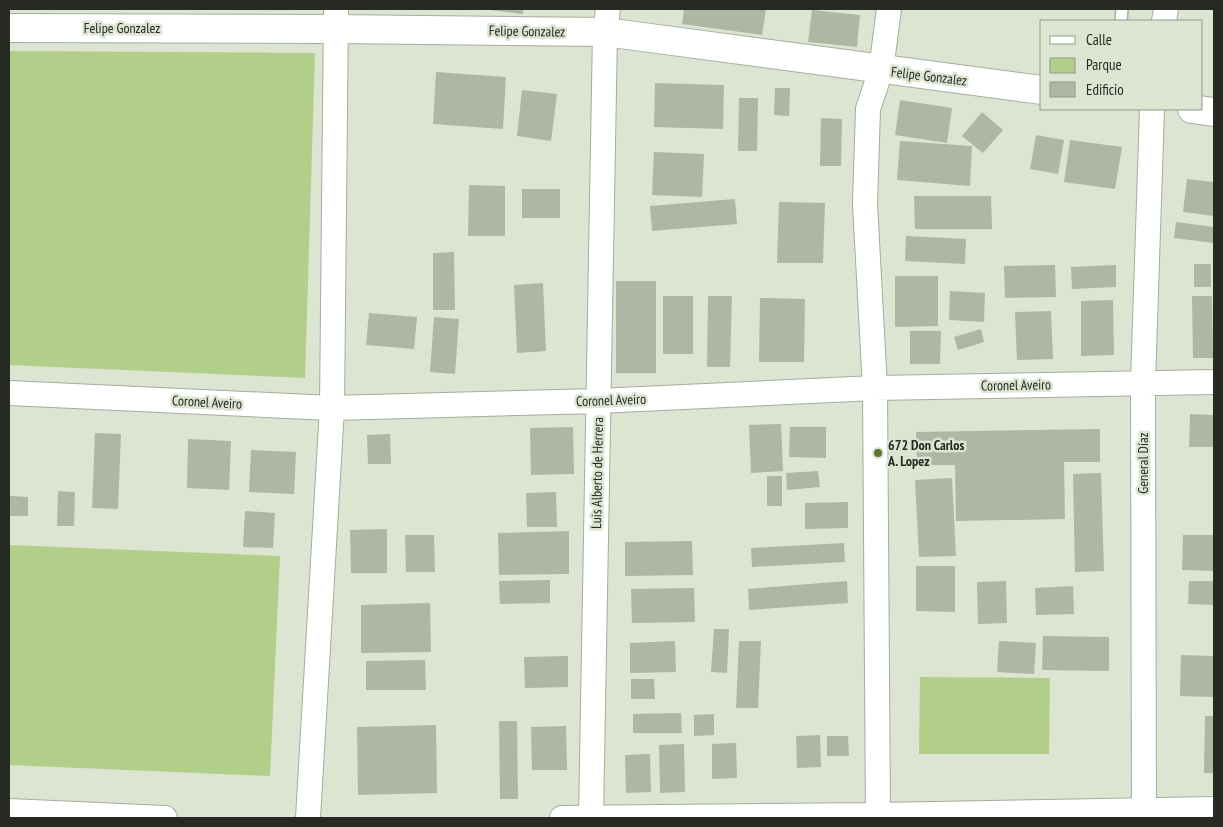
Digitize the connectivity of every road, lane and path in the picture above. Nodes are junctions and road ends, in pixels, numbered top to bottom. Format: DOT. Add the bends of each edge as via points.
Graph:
graph roads {
  1 [pos="889,9"];
  2 [pos="336,19"];
  3 [pos="606,21"];
  4 [pos="9,28"];
  5 [pos="881,70"];
  6 [pos="1040,90"];
  7 [pos="1152,110"];
  8 [pos="1199,110"];
  9 [pos="1214,112"];
  10 [pos="1214,382"];
  11 [pos="1143,383"];
  12 [pos="876,388"];
  13 [pos="9,393"];
  14 [pos="598,401"];
  15 [pos="332,408"];
  16 [pos="1214,809"];
  17 [pos="9,811"];
  18 [pos="1144,814"];
  19 [pos="878,817"];
  20 [pos="165,818"];
  21 [pos="308,818"];
  22 [pos="562,818"];
  23 [pos="591,818"];
  1 -- 5 [label="street"];
  2 -- 3 [label="street, Felipe Gonzalez"];
  2 -- 4 [label="street, Felipe Gonzalez"];
  2 -- 15 [label="street"];
  3 -- 5 [label="street, Felipe Gonzalez"];
  3 -- 14 [label="street, Luis Alberto de Herrera"];
  5 -- 6 [label="street, Felipe Gonzalez"];
  5 -- 12 [label="street" via="868,108 865,204"];
  7 -- 11 [label="street, General Díaz"];
  8 -- 9 [label="street"];
  10 -- 11 [label="street, Coronel Aveiro"];
  11 -- 12 [label="street, Coronel Aveiro"];
  11 -- 18 [label="street, General Díaz"];
  12 -- 14 [label="street, Coronel Aveiro"];
  12 -- 19 [label="street"];
  13 -- 15 [label="street, Coronel Aveiro"];
  14 -- 15 [label="street, Coronel Aveiro"];
  14 -- 23 [label="street, Luis Alberto de Herrera"];
  15 -- 21 [label="street"];
  16 -- 18 [label="street"];
  17 -- 20 [label="street"];
  18 -- 19 [label="street"];
  19 -- 23 [label="street"];
  22 -- 23 [label="street"];
}
